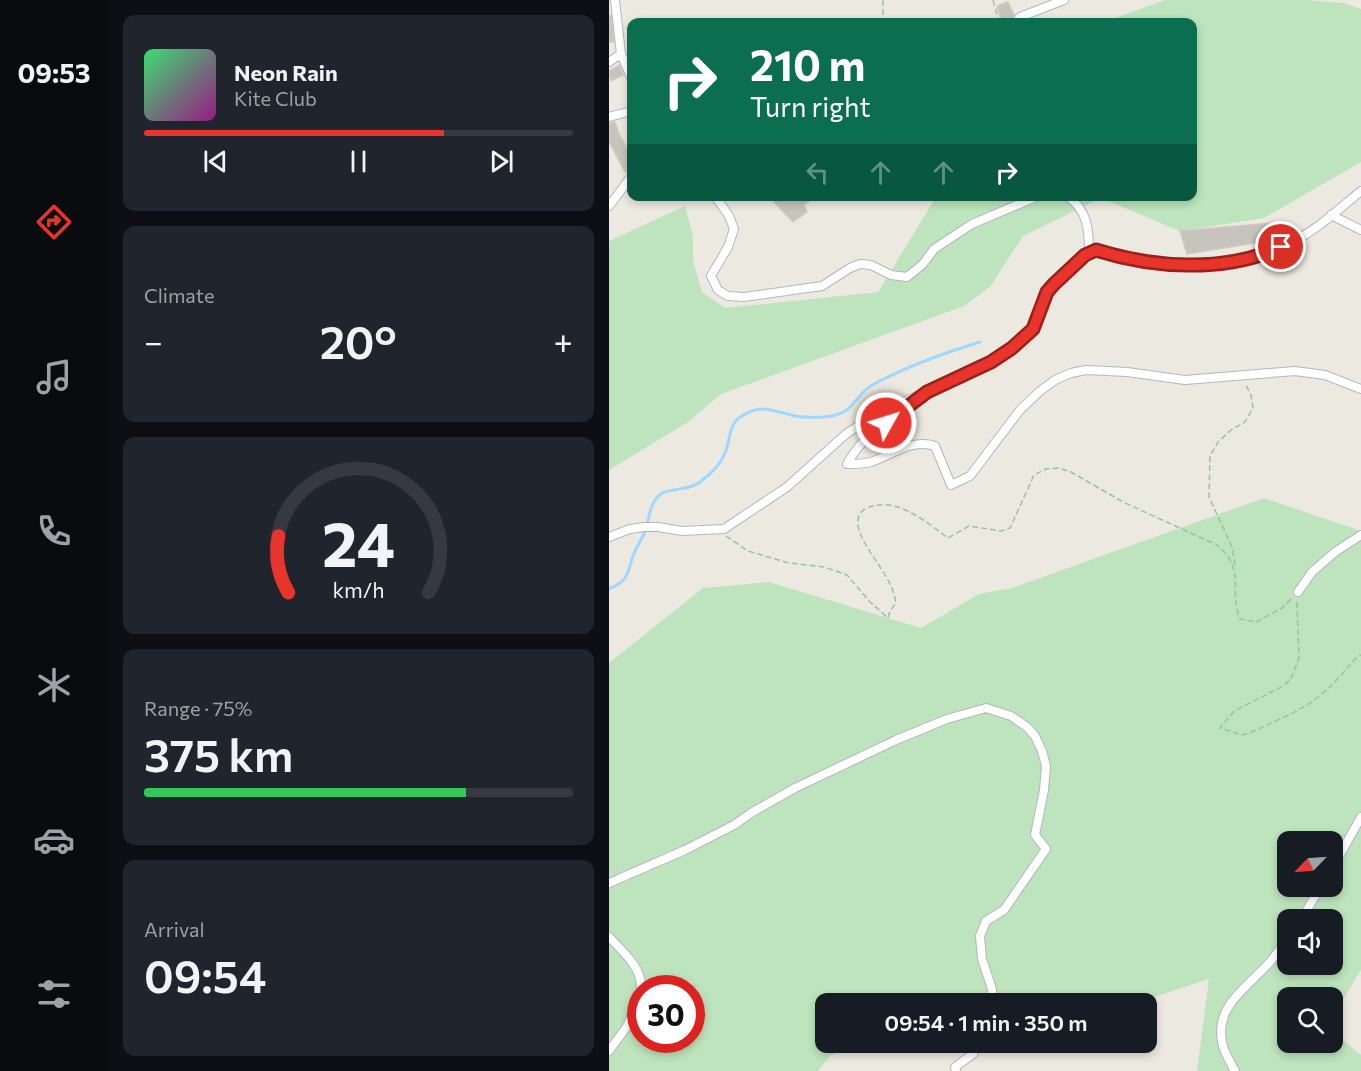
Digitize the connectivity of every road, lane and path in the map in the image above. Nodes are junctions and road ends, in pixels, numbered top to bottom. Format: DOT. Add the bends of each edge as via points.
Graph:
graph roads {
  1 [pos="615,0"];
  2 [pos="883,0"];
  3 [pos="993,0"];
  4 [pos="1064,0"];
  5 [pos="883,18"];
  6 [pos="998,18"];
  7 [pos="1019,18"];
  8 [pos="621,54"];
  9 [pos="609,62"];
  10 [pos="627,68"];
  11 [pos="627,112"];
  12 [pos="609,117"];
  13 [pos="627,182"];
  14 [pos="1361,191"];
  15 [pos="718,201"];
  16 [pos="1027,201"];
  17 [pos="1074,201"];
  18 [pos="609,206"];
  19 [pos="1331,215"];
  20 [pos="1361,230"];
  21 [pos="1089,253"];
  22 [pos="1242,376"];
  23 [pos="1361,389"];
  24 [pos="927,392"];
  25 [pos="717,530"];
  26 [pos="1361,535"];
  27 [pos="609,537"];
  28 [pos="1235,568"];
  29 [pos="1297,592"];
  30 [pos="1361,655"];
  31 [pos="1361,817"];
  32 [pos="1343,849"];
  33 [pos="609,883"];
  34 [pos="609,937"];
  35 [pos="1277,953"];
  36 [pos="639,975"];
  37 [pos="992,993"];
  38 [pos="627,1026"];
  39 [pos="609,1051"];
  40 [pos="974,1053"];
  41 [pos="956,1071"];
  42 [pos="1235,1071"];
  1 -- 8 [label="street"];
  2 -- 5 [label="path"];
  3 -- 6 [label="path"];
  4 -- 7 [label="street"];
  8 -- 9 [label="street"];
  8 -- 10 [label="street"];
  11 -- 12 [label="street"];
  13 -- 18 [label="street"];
  14 -- 19 [label="street"];
  15 -- 16 [label="street" via="734,229 711,276 718,290 728,296 744,297 822,286 860,264 907,277 934,249 972,225"];
  17 -- 21 [label="street" via="1087,221"];
  19 -- 20 [label="street"];
  19 -- 21 [label="street" via="1296,240 1241,260 1154,263 1096,250"];
  21 -- 24 [label="street" via="1047,292 1033,329 1012,348"];
  22 -- 23 [label="street" via="1295,371 1325,375"];
  22 -- 24 [label="street" via="1185,380 1127,372 1071,373 1040,391 1020,410 970,476 951,485 935,446 928,444 912,444 869,462 847,464 862,442"];
  22 -- 28 [label="path" via="1253,408 1245,422 1218,442 1210,456 1209,497 1232,548"];
  24 -- 25 [label="street" via="873,416 846,434 772,499"];
  25 -- 27 [label="street" via="644,526"];
  25 -- 28 [label="path" via="748,551 847,574 888,618 896,603 894,594 860,533 857,519 862,511 874,505 898,508 948,538 969,526 1001,531 1010,528 1034,475 1058,468 1217,545 1229,554"];
  26 -- 29 [label="street" via="1312,572"];
  28 -- 29 [label="path" via="1236,607 1241,620 1256,622 1274,614"];
  29 -- 30 [label="path" via="1299,658 1291,679 1234,711 1220,728 1242,735 1297,710 1317,698"];
  31 -- 32 [label="street"];
  33 -- 37 [label="street" via="685,850 795,788 926,727 986,708 1011,716 1027,727 1035,736 1046,766 1035,835 1046,849 1004,910 986,921 980,936"];
  34 -- 36 [label="street" via="631,960"];
  35 -- 42 [label="street" via="1223,1013 1223,1046"];
  38 -- 39 [label="street"];
  40 -- 41 [label="street" via="955,1067"];
}
